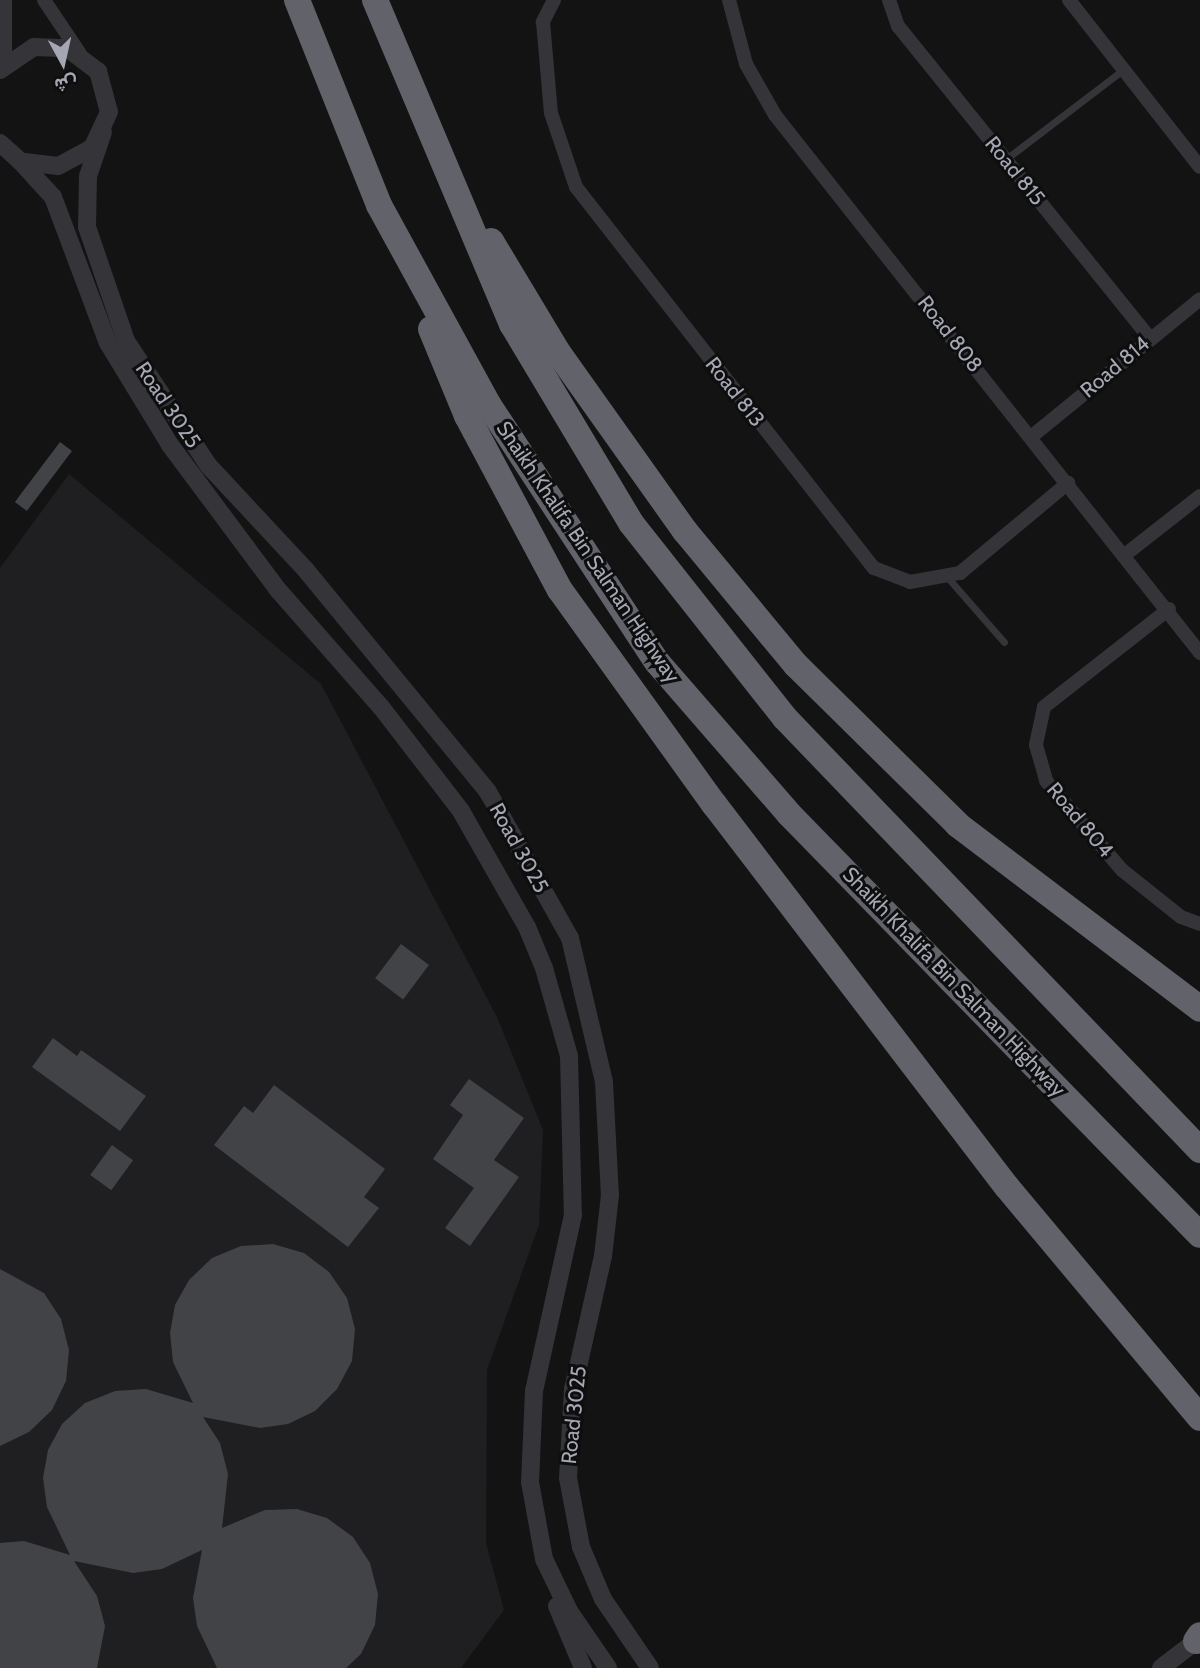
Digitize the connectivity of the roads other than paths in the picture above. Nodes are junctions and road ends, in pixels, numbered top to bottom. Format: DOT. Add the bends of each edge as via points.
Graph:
graph roads {
  1 [pos="5,0"];
  2 [pos="44,0"];
  3 [pos="297,0"];
  4 [pos="375,0"];
  5 [pos="554,0"];
  6 [pos="729,0"];
  7 [pos="889,0"];
  8 [pos="1069,0"];
  9 [pos="82,56"];
  10 [pos="3,66"];
  11 [pos="1124,69"];
  12 [pos="103,132"];
  13 [pos="433,146"];
  14 [pos="7,150"];
  15 [pos="1005,159"];
  16 [pos="1200,167"];
  17 [pos="379,205"];
  18 [pos="1200,299"];
  19 [pos="1150,338"];
  20 [pos="1031,437"];
  21 [pos="1068,483"];
  22 [pos="1200,496"];
  23 [pos="266,527"];
  24 [pos="244,544"];
  25 [pos="1126,554"];
  26 [pos="948,578"];
  27 [pos="328,596"];
  28 [pos="1169,610"];
  29 [pos="302,617"];
  30 [pos="1004,642"];
  31 [pos="1200,653"];
  32 [pos="488,792"];
  33 [pos="461,811"];
  34 [pos="1200,924"];
  35 [pos="1200,1009"];
  36 [pos="1200,1150"];
  37 [pos="1200,1235"];
  38 [pos="1147,1350"];
  39 [pos="1200,1398"];
  40 [pos="1200,1418"];
  41 [pos="544,1559"];
  42 [pos="1198,1638"];
  43 [pos="583,1668"];
  44 [pos="608,1668"];
  45 [pos="650,1668"];
  46 [pos="1161,1668"];
  1 -- 10 [label="street"];
  2 -- 9 [label="street" via="63,36"];
  3 -- 17 [label="highway, Shaikh Khalifa Bin Salman Highway"];
  4 -- 13 [label="highway"];
  5 -- 26 [label="street, Road 813" via="543,22 551,113 567,170 586,204 874,568 910,582"];
  6 -- 20 [label="street, Road 808" via="746,64 775,115"];
  7 -- 15 [label="street, Road 815" via="898,26"];
  8 -- 11 [label="street"];
  9 -- 10 [label="street" via="43,46"];
  9 -- 12 [label="street, Road 3025" via="107,90"];
  11 -- 15 [label="lane"];
  11 -- 16 [label="street"];
  12 -- 14 [label="street" via="77,160 39,167"];
  12 -- 23 [label="street, Road 3025" via="85,200 102,284 126,341 208,465"];
  13 -- 35 [label="highway" via="557,351 685,531 796,665 958,825"];
  13 -- 36 [label="highway" via="512,324 631,523 785,718"];
  14 -- 24 [label="street, Road 3025" via="53,197 108,343 170,444"];
  15 -- 19 [label="street, Road 815"];
  17 -- 37 [label="highway, Shaikh Khalifa Bin Salman Highway" via="488,404 657,662 789,814"];
  17 -- 38 [label="highway" via="467,416 560,590 714,804 999,1177"];
  18 -- 19 [label="street, Road 814"];
  19 -- 20 [label="street, Road 814"];
  20 -- 21 [label="street, Road 808"];
  21 -- 25 [label="street, Road 808"];
  21 -- 26 [label="street, Road 813" via="971,566"];
  22 -- 25 [label="street"];
  23 -- 24 [label="street"];
  23 -- 27 [label="street, Road 3025"];
  24 -- 29 [label="street, Road 3025"];
  25 -- 28 [label="street, Road 808"];
  26 -- 30 [label="lane"];
  27 -- 29 [label="street"];
  27 -- 32 [label="street, Road 3025"];
  28 -- 31 [label="street, Road 808"];
  28 -- 34 [label="street, Road 804" via="1044,707 1036,745 1046,781 1122,870 1181,917"];
  29 -- 33 [label="street, Road 3025"];
  32 -- 33 [label="street"];
  32 -- 45 [label="street, Road 3025" via="570,938 595,1030 610,1128 610,1195 573,1390 568,1478 581,1547 603,1599"];
  33 -- 41 [label="street, Road 3025" via="527,927 569,1056 573,1214 534,1391 530,1482"];
  38 -- 39 [label="highway"];
  38 -- 40 [label="highway"];
  41 -- 43 [label="street" via="561,1621"];
  41 -- 44 [label="street, Road 3025" via="569,1611"];
  42 -- 46 [label="street"];
}
